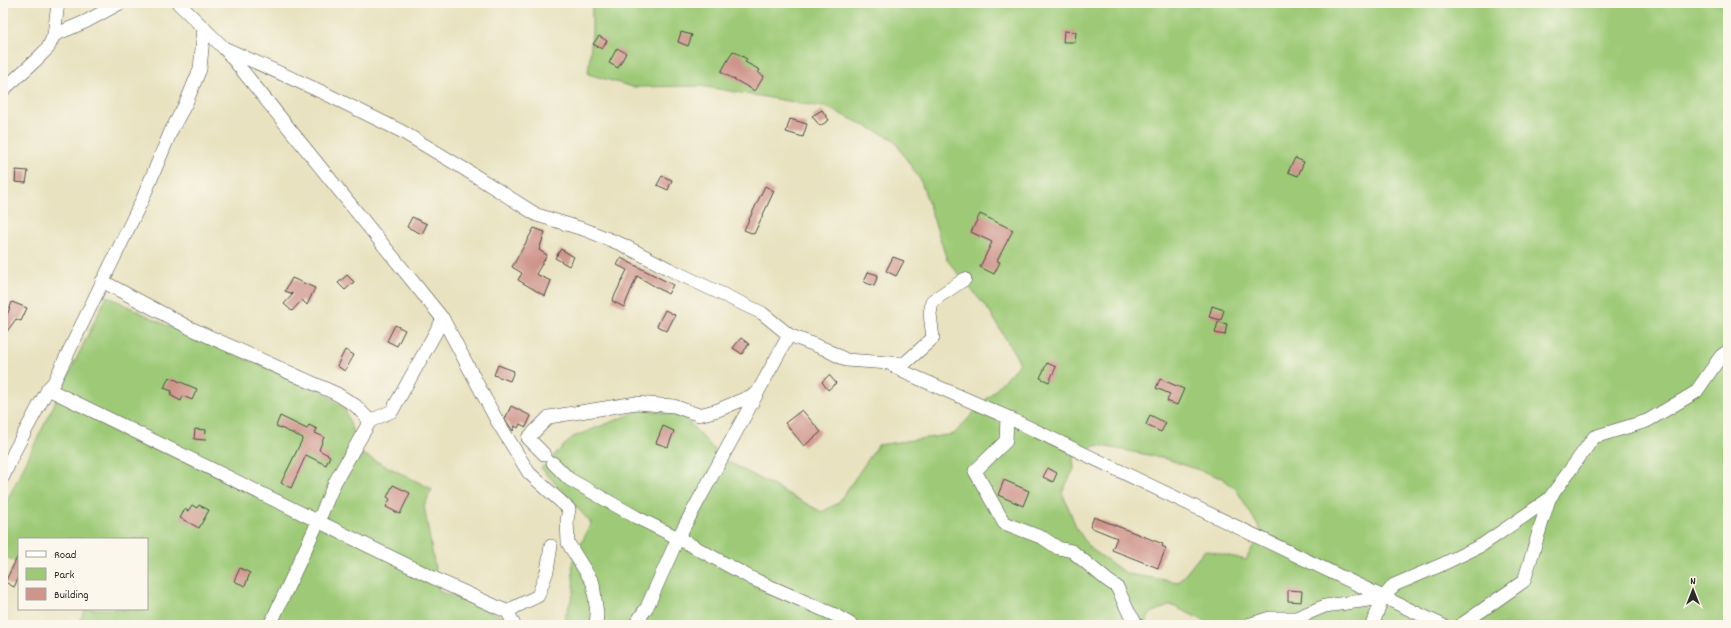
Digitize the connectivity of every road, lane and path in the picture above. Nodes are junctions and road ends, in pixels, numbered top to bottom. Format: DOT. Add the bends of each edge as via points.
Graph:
graph roads {
  1 [pos="58,3"];
  2 [pos="120,3"];
  3 [pos="178,3"];
  4 [pos="204,28"];
  5 [pos="54,35"];
  6 [pos="224,48"];
  7 [pos="3,90"];
  8 [pos="965,279"];
  9 [pos="102,281"];
  10 [pos="443,319"];
  11 [pos="789,335"];
  12 [pos="1728,351"];
  13 [pos="888,363"];
  14 [pos="48,389"];
  15 [pos="756,394"];
  16 [pos="1007,417"];
  17 [pos="370,421"];
  18 [pos="3,477"];
  19 [pos="1549,499"];
  20 [pos="318,522"];
  21 [pos="678,538"];
  22 [pos="551,546"];
  23 [pos="1383,598"];
  24 [pos="508,612"];
  25 [pos="270,625"];
  26 [pos="514,625"];
  27 [pos="596,625"];
  28 [pos="635,625"];
  29 [pos="852,625"];
  30 [pos="1137,625"];
  31 [pos="1248,625"];
  32 [pos="1372,625"];
  33 [pos="1442,625"];
  34 [pos="1461,625"];
  1 -- 5 [label="street"];
  2 -- 5 [label="street"];
  3 -- 4 [label="street"];
  4 -- 6 [label="street"];
  4 -- 9 [label="street" via="200,69 143,198"];
  5 -- 7 [label="street" via="48,48"];
  6 -- 10 [label="street"];
  6 -- 11 [label="street" via="401,131 537,215 623,245 762,313"];
  8 -- 13 [label="street" via="932,301 930,314 933,338 905,363"];
  9 -- 14 [label="street" via="54,382"];
  9 -- 17 [label="street" via="190,328 337,394 356,406"];
  10 -- 17 [label="street" via="392,411"];
  10 -- 27 [label="street" via="496,419 529,473 569,509 568,542 593,583"];
  11 -- 13 [label="street" via="846,360"];
  11 -- 15 [label="street"];
  12 -- 19 [label="street" via="1721,356 1696,392 1647,421 1594,437"];
  13 -- 16 [label="street"];
  14 -- 18 [label="street"];
  14 -- 20 [label="street"];
  15 -- 21 [label="street"];
  15 -- 21 [label="street" via="699,415 674,406 636,403 549,418 528,438 569,479"];
  16 -- 23 [label="street"];
  16 -- 30 [label="street" via="1006,441 975,471 1004,524 1077,554 1117,587"];
  17 -- 20 [label="street" via="335,482"];
  19 -- 23 [label="street" via="1482,545 1394,585"];
  19 -- 34 [label="street" via="1524,581"];
  20 -- 24 [label="street"];
  20 -- 25 [label="street"];
  21 -- 28 [label="street" via="647,607"];
  21 -- 29 [label="street" via="753,579 836,615"];
  22 -- 24 [label="street" via="547,571 538,596"];
  23 -- 31 [label="street" via="1325,606 1296,618 1270,618"];
  23 -- 32 [label="street"];
  23 -- 33 [label="street"];
  24 -- 26 [label="street"];
}
